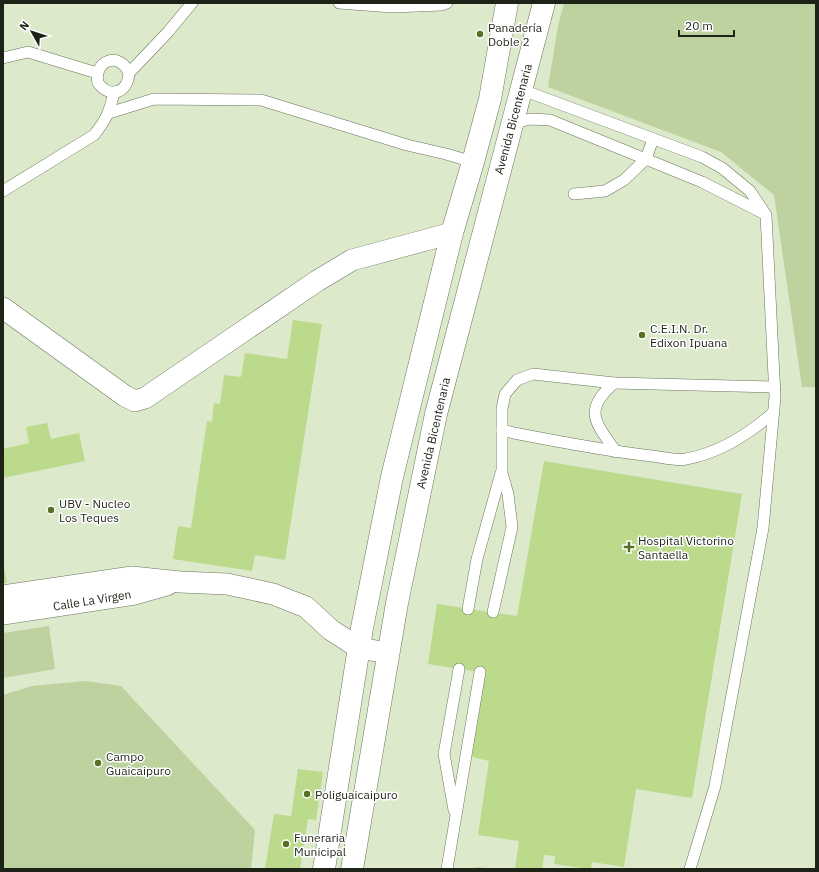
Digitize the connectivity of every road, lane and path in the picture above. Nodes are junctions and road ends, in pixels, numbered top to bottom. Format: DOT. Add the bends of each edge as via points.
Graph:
graph roads {
  1 [pos="192,3"];
  2 [pos="339,3"];
  3 [pos="447,3"];
  4 [pos="507,3"];
  5 [pos="544,3"];
  6 [pos="3,58"];
  7 [pos="97,73"];
  8 [pos="129,73"];
  9 [pos="520,89"];
  10 [pos="114,92"];
  11 [pos="109,113"];
  12 [pos="511,124"];
  13 [pos="653,139"];
  14 [pos="646,159"];
  15 [pos="473,162"];
  16 [pos="3,191"];
  17 [pos="574,194"];
  18 [pos="766,214"];
  19 [pos="452,233"];
  20 [pos="3,308"];
  21 [pos="614,383"];
  22 [pos="775,387"];
  23 [pos="774,412"];
  24 [pos="502,430"];
  25 [pos="616,452"];
  26 [pos="502,473"];
  27 [pos="70,595"];
  28 [pos="3,596"];
  29 [pos="468,609"];
  30 [pos="493,612"];
  31 [pos="3,614"];
  32 [pos="359,648"];
  33 [pos="388,653"];
  34 [pos="459,668"];
  35 [pos="480,672"];
  36 [pos="455,820"];
  37 [pos="324,869"];
  38 [pos="352,869"];
  39 [pos="447,869"];
  40 [pos="690,869"];
  1 -- 8 [label="lane"];
  2 -- 3 [label="lane" via="392,7"];
  4 -- 15 [label="main road" via="490,99"];
  5 -- 9 [label="main road, Avenida Bicentenaria"];
  6 -- 7 [label="lane" via="28,52"];
  7 -- 8 [label="lane" via="103,64 115,60 122,62"];
  7 -- 10 [label="lane" via="101,87"];
  8 -- 10 [label="lane" via="126,86"];
  9 -- 12 [label="main road, Avenida Bicentenaria"];
  9 -- 13 [label="lane"];
  10 -- 11 [label="lane"];
  11 -- 15 [label="lane" via="154,99 261,100 407,145"];
  11 -- 16 [label="lane" via="94,135"];
  12 -- 14 [label="lane" via="530,119 550,120"];
  12 -- 33 [label="main road, Avenida Bicentenaria" via="436,414"];
  13 -- 14 [label="lane"];
  13 -- 18 [label="lane" via="702,157 722,168 750,191"];
  14 -- 17 [label="lane" via="624,180 605,191"];
  14 -- 18 [label="lane" via="702,182"];
  15 -- 19 [label="main road"];
  18 -- 22 [label="lane"];
  19 -- 20 [label="street" via="352,260 145,398 135,401"];
  19 -- 32 [label="main road" via="392,477"];
  21 -- 22 [label="lane"];
  21 -- 24 [label="lane" via="533,374 517,380 506,394 502,409"];
  21 -- 25 [label="lane" via="604,392 595,410 596,421"];
  22 -- 23 [label="lane"];
  23 -- 25 [label="lane" via="759,426 740,438 716,450 684,460"];
  23 -- 40 [label="lane" via="763,528 715,786"];
  24 -- 25 [label="lane"];
  24 -- 26 [label="lane"];
  26 -- 29 [label="lane" via="477,559"];
  26 -- 30 [label="lane" via="508,494 512,526"];
  27 -- 28 [label="street, Calle La Virgen"];
  27 -- 31 [label="street, Calle La Virgen"];
  27 -- 32 [label="street, Calle La Virgen" via="132,577 227,584 273,594 306,607 331,630"];
  32 -- 33 [label="street, Calle La Virgen"];
  32 -- 37 [label="main road"];
  33 -- 38 [label="main road, Avenida Bicentenaria"];
  34 -- 36 [label="lane" via="444,754"];
  35 -- 36 [label="lane"];
  36 -- 39 [label="lane"];
}
